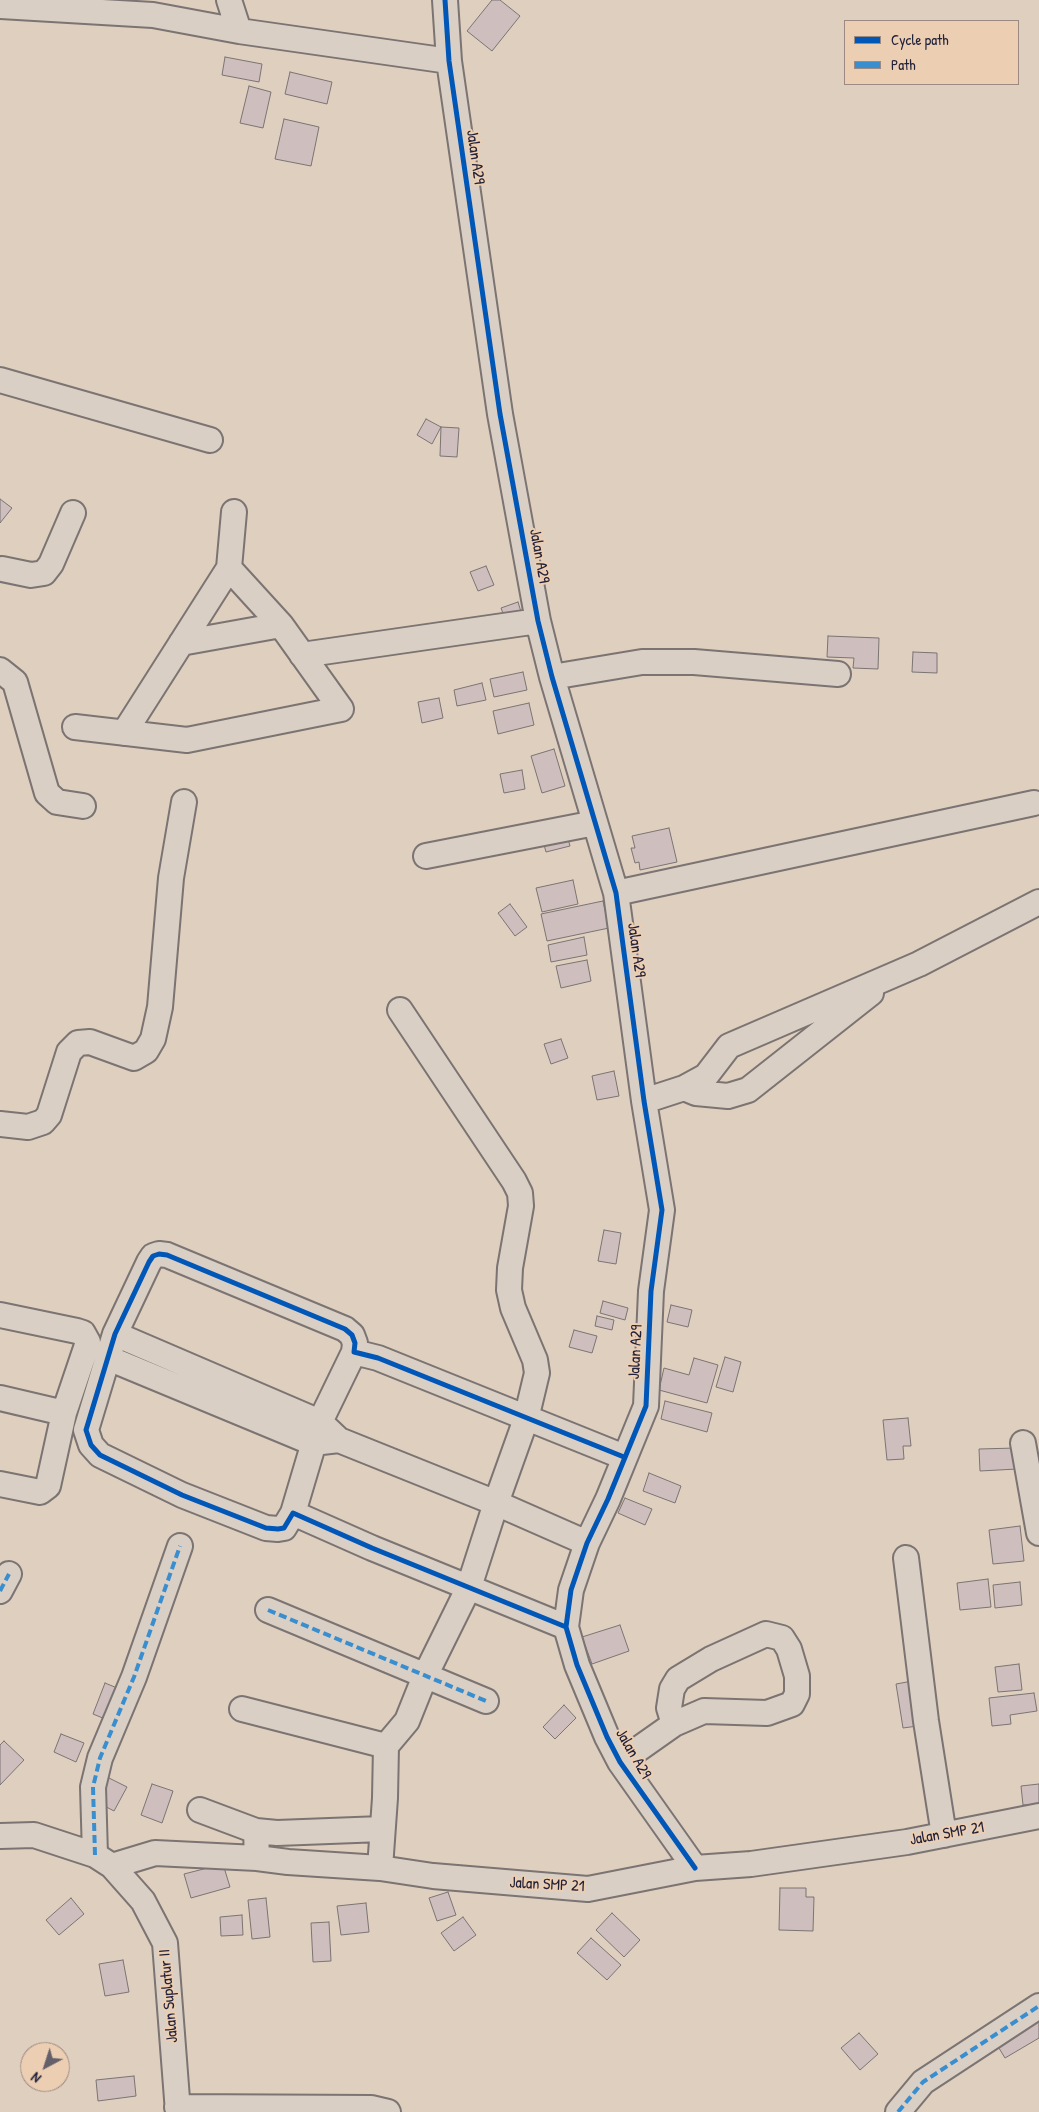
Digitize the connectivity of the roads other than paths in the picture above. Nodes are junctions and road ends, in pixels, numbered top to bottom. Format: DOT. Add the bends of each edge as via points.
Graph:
graph roads {
  1 [pos="229,0"];
  2 [pos="445,0"];
  3 [pos="0,6"];
  4 [pos="149,7"];
  5 [pos="239,30"];
  6 [pos="449,61"];
  7 [pos="0,380"];
  8 [pos="210,440"];
  9 [pos="234,512"];
  10 [pos="73,513"];
  11 [pos="229,568"];
  12 [pos="0,572"];
  13 [pos="538,621"];
  14 [pos="281,625"];
  15 [pos="181,643"];
  16 [pos="302,655"];
  17 [pos="0,670"];
  18 [pos="838,674"];
  19 [pos="552,677"];
  20 [pos="75,727"];
  21 [pos="124,732"];
  22 [pos="184,802"];
  23 [pos="1034,802"];
  24 [pos="84,806"];
  25 [pos="595,823"];
  26 [pos="426,856"];
  27 [pos="616,893"];
  28 [pos="1039,902"];
  29 [pos="896,974"];
  30 [pos="400,1010"];
  31 [pos="684,1088"];
  32 [pos="644,1101"];
  33 [pos="0,1124"];
  34 [pos="0,1315"];
  35 [pos="115,1334"];
  36 [pos="354,1352"];
  37 [pos="108,1358"];
  38 [pos="0,1398"];
  39 [pos="64,1413"];
  40 [pos="526,1419"];
  41 [pos="316,1433"];
  42 [pos="1023,1443"];
  43 [pos="624,1457"];
  44 [pos="0,1484"];
  45 [pos="496,1503"];
  46 [pos="292,1513"];
  47 [pos="1039,1534"];
  48 [pos="587,1543"];
  49 [pos="180,1546"];
  50 [pos="906,1558"];
  51 [pos="469,1587"];
  52 [pos="268,1610"];
  53 [pos="566,1627"];
  54 [pos="426,1676"];
  55 [pos="486,1701"];
  56 [pos="242,1709"];
  57 [pos="674,1724"];
  58 [pos="386,1746"];
  59 [pos="620,1762"];
  60 [pos="200,1810"];
  61 [pos="1039,1816"];
  62 [pos="382,1829"];
  63 [pos="256,1831"];
  64 [pos="944,1835"];
  65 [pos="0,1836"];
  66 [pos="257,1858"];
  67 [pos="104,1860"];
  68 [pos="380,1868"];
  69 [pos="695,1868"];
  70 [pos="1039,2006"];
  71 [pos="178,2109"];
  72 [pos="388,2112"];
  73 [pos="898,2112"];
  1 -- 5 [label="street"];
  2 -- 6 [label="street, Jalan A29"];
  3 -- 4 [label="street"];
  4 -- 5 [label="street"];
  5 -- 6 [label="street"];
  6 -- 13 [label="street, Jalan A29" via="500,414"];
  7 -- 8 [label="street"];
  9 -- 11 [label="street"];
  10 -- 12 [label="street" via="44,573 31,576"];
  11 -- 14 [label="street"];
  11 -- 15 [label="street"];
  13 -- 16 [label="street"];
  13 -- 19 [label="street, Jalan A29"];
  14 -- 15 [label="street"];
  14 -- 16 [label="street"];
  15 -- 21 [label="street"];
  16 -- 21 [label="street" via="341,709 187,740"];
  17 -- 24 [label="street" via="15,682 46,793 57,802"];
  18 -- 19 [label="street" via="694,662 642,662"];
  19 -- 25 [label="street, Jalan A29"];
  20 -- 21 [label="street"];
  22 -- 33 [label="street" via="170,888 160,1007 153,1039 146,1051 134,1058 90,1042 78,1043 69,1052 49,1115 42,1122 28,1127"];
  23 -- 27 [label="street"];
  25 -- 26 [label="street"];
  25 -- 27 [label="street, Jalan A29"];
  27 -- 32 [label="street, Jalan A29"];
  28 -- 29 [label="street"];
  29 -- 31 [label="street" via="729,1046 706,1076"];
  29 -- 31 [label="street" via="748,1090 728,1096 696,1093"];
  30 -- 40 [label="street" via="520,1193 509,1290 537,1373"];
  31 -- 32 [label="street"];
  32 -- 43 [label="street, Jalan A29" via="662,1210 651,1291 646,1406"];
  34 -- 39 [label="street" via="77,1331 87,1337"];
  35 -- 36 [label="street" via="149,1262 158,1254 344,1328 352,1335"];
  35 -- 37 [label="street"];
  35 -- 41 [label="street"];
  36 -- 40 [label="street" via="378,1358"];
  36 -- 41 [label="street"];
  37 -- 41 [label="street"];
  37 -- 46 [label="street" via="86,1430 91,1445 100,1455 182,1495 266,1528 284,1528"];
  38 -- 39 [label="street"];
  39 -- 44 [label="street" via="48,1486 40,1492"];
  40 -- 43 [label="street"];
  40 -- 45 [label="street"];
  41 -- 45 [label="street"];
  41 -- 46 [label="street"];
  42 -- 47 [label="street"];
  43 -- 48 [label="street, Jalan A29"];
  45 -- 48 [label="street"];
  45 -- 51 [label="street"];
  46 -- 51 [label="street"];
  48 -- 53 [label="street, Jalan A29" via="571,1590"];
  49 -- 67 [label="street" via="134,1677 100,1758 93,1787"];
  50 -- 64 [label="street"];
  51 -- 53 [label="street"];
  51 -- 54 [label="street"];
  52 -- 54 [label="street"];
  53 -- 59 [label="street, Jalan A29" via="577,1665"];
  54 -- 55 [label="street"];
  54 -- 58 [label="street" via="407,1721"];
  56 -- 58 [label="street"];
  57 -- 57 [label="street" via="704,1711 767,1713 792,1704 797,1694 797,1676 789,1648 782,1638 766,1634 711,1659 678,1680 672,1689 669,1708"];
  57 -- 59 [label="street"];
  58 -- 62 [label="street"];
  59 -- 69 [label="street, Jalan A29"];
  60 -- 63 [label="street"];
  61 -- 64 [label="street, Jalan SMP 21"];
  62 -- 63 [label="street"];
  62 -- 68 [label="street"];
  63 -- 66 [label="street"];
  64 -- 69 [label="street, Jalan SMP 21" via="751,1864"];
  65 -- 67 [label="street" via="34,1835"];
  66 -- 67 [label="street, Jalan SMP 21" via="155,1853"];
  66 -- 68 [label="street, Jalan SMP 21"];
  67 -- 71 [label="street, Jalan Suplatur II" via="143,1901 165,1943"];
  68 -- 69 [label="street, Jalan SMP 21" via="433,1876 588,1889"];
  70 -- 73 [label="street" via="923,2082"];
  71 -- 72 [label="street" via="371,2108"];
}
